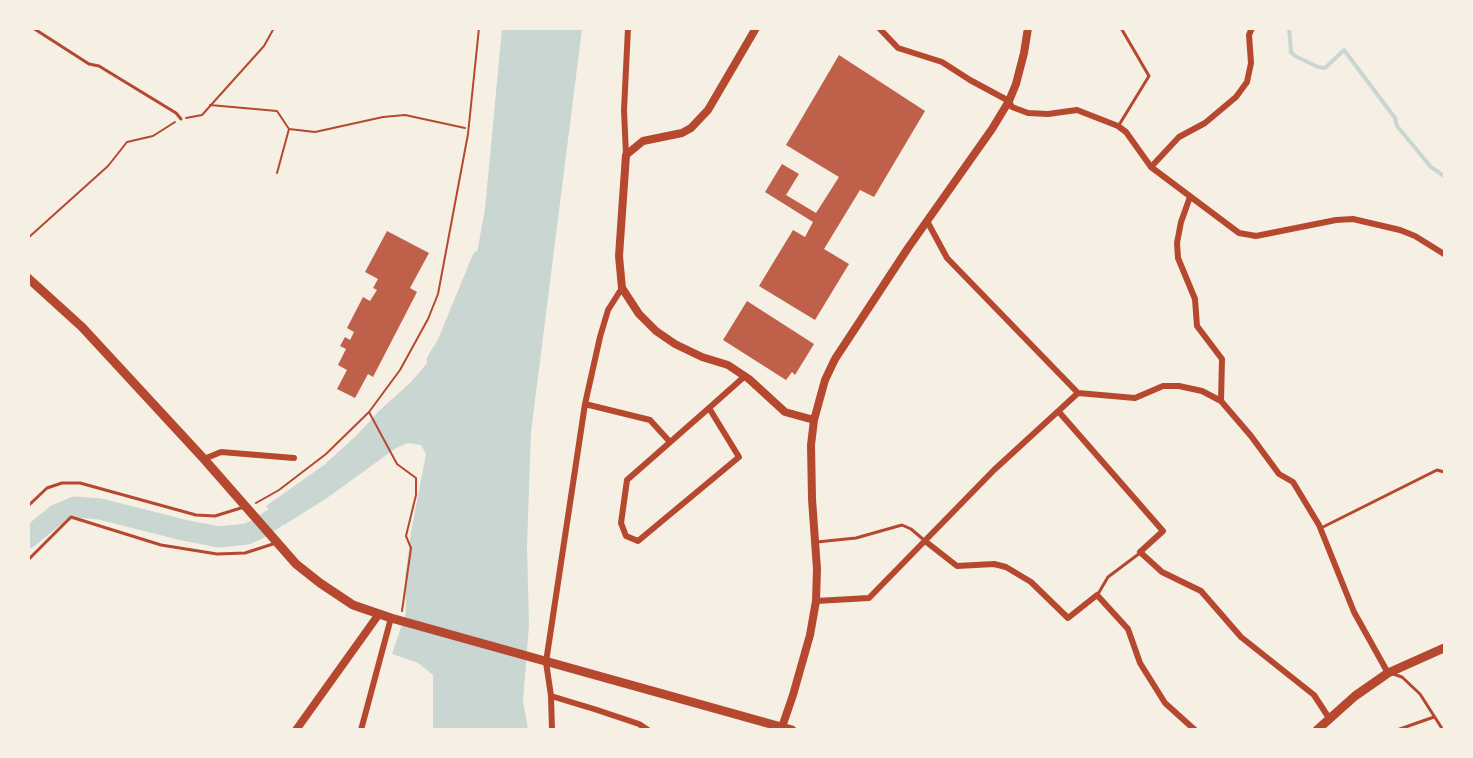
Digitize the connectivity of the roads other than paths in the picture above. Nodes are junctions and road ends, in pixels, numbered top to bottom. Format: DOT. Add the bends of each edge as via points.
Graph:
graph roads {
  1 [pos="628,28"];
  2 [pos="756,28"];
  3 [pos="879,28"];
  4 [pos="1028,28"];
  5 [pos="1121,28"];
  6 [pos="1252,28"];
  7 [pos="33,29"];
  8 [pos="1009,101"];
  9 [pos="181,119"];
  10 [pos="1118,126"];
  11 [pos="626,155"];
  12 [pos="1151,167"];
  13 [pos="1190,197"];
  14 [pos="927,221"];
  15 [pos="1444,254"];
  16 [pos="28,278"];
  17 [pos="622,288"];
  18 [pos="745,376"];
  19 [pos="1078,393"];
  20 [pos="1221,401"];
  21 [pos="585,404"];
  22 [pos="709,408"];
  23 [pos="1059,412"];
  24 [pos="814,420"];
  25 [pos="670,442"];
  26 [pos="294,458"];
  27 [pos="204,459"];
  28 [pos="1444,472"];
  29 [pos="28,506"];
  30 [pos="247,509"];
  31 [pos="1320,528"];
  32 [pos="276,541"];
  33 [pos="925,541"];
  34 [pos="815,542"];
  35 [pos="1140,552"];
  36 [pos="28,560"];
  37 [pos="1097,595"];
  38 [pos="816,601"];
  39 [pos="379,614"];
  40 [pos="396,617"];
  41 [pos="1444,648"];
  42 [pos="542,661"];
  43 [pos="1388,673"];
  44 [pos="551,696"];
  45 [pos="1434,717"];
  46 [pos="1329,718"];
  47 [pos="785,728"];
  48 [pos="296,729"];
  49 [pos="361,729"];
  50 [pos="552,729"];
  51 [pos="648,729"];
  52 [pos="1195,729"];
  53 [pos="1317,729"];
  54 [pos="1397,729"];
  55 [pos="1443,729"];
  1 -- 11 [label="street"];
  2 -- 11 [label="street" via="708,110 691,129 643,141"];
  3 -- 8 [label="street" via="898,48 942,62"];
  4 -- 8 [label="street"];
  5 -- 10 [label="lane" via="1149,76"];
  6 -- 12 [label="street" via="1247,82 1236,97 1205,123 1179,137"];
  7 -- 9 [label="lane"];
  8 -- 10 [label="street" via="1012,107 1028,113 1077,110"];
  8 -- 14 [label="street"];
  10 -- 12 [label="street"];
  11 -- 17 [label="street" via="619,256"];
  12 -- 13 [label="street"];
  13 -- 15 [label="street" via="1239,233 1256,237 1353,219 1400,230"];
  13 -- 20 [label="street" via="1181,222 1178,258 1195,299 1197,326 1222,360"];
  14 -- 19 [label="street" via="947,258"];
  14 -- 24 [label="street" via="835,359"];
  16 -- 27 [label="main road" via="82,327"];
  17 -- 18 [label="street" via="656,331 675,344"];
  17 -- 21 [label="street" via="608,310"];
  18 -- 22 [label="street"];
  18 -- 24 [label="street" via="785,412"];
  19 -- 20 [label="street" via="1135,398 1163,386 1179,386 1202,391"];
  19 -- 23 [label="street"];
  20 -- 31 [label="street" via="1279,474 1293,482"];
  21 -- 25 [label="street" via="650,420"];
  21 -- 42 [label="street"];
  22 -- 25 [label="street"];
  22 -- 25 [label="street" via="740,457 638,541 626,536 621,523 627,480"];
  23 -- 33 [label="street" via="1022,443"];
  23 -- 35 [label="street" via="1163,531"];
  24 -- 34 [label="street" via="811,466"];
  26 -- 27 [label="street" via="221,452"];
  27 -- 30 [label="main road"];
  28 -- 31 [label="lane" via="1437,471"];
  29 -- 30 [label="lane" via="47,488 80,483 195,515 215,516"];
  30 -- 32 [label="main road"];
  31 -- 43 [label="street" via="1354,612"];
  32 -- 36 [label="lane" via="245,553 217,554 161,545 71,517"];
  32 -- 39 [label="main road" via="320,583 353,605"];
  33 -- 34 [label="lane" via="902,525 856,538"];
  33 -- 37 [label="street" via="957,566 1006,567 1031,582 1068,618"];
  33 -- 38 [label="street" via="869,598"];
  34 -- 38 [label="street"];
  35 -- 37 [label="lane" via="1108,577"];
  35 -- 46 [label="street" via="1162,572 1201,591 1241,638 1314,695"];
  37 -- 52 [label="street" via="1128,629 1140,663 1165,703"];
  38 -- 47 [label="street"];
  39 -- 40 [label="main road"];
  39 -- 48 [label="street"];
  40 -- 42 [label="main road"];
  40 -- 49 [label="street"];
  41 -- 43 [label="main road"];
  42 -- 44 [label="street"];
  42 -- 47 [label="main road"];
  43 -- 45 [label="lane" via="1402,677 1420,694"];
  43 -- 46 [label="main road"];
  44 -- 50 [label="street"];
  44 -- 51 [label="street"];
  45 -- 54 [label="lane"];
  45 -- 55 [label="lane"];
  46 -- 53 [label="main road"];
}
